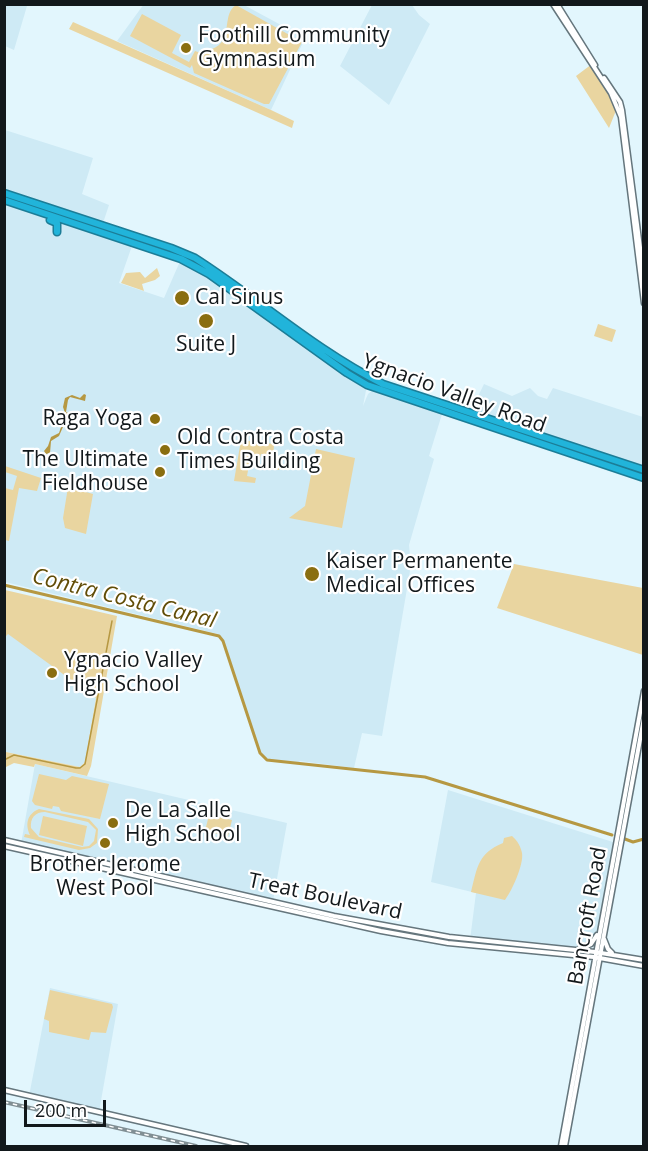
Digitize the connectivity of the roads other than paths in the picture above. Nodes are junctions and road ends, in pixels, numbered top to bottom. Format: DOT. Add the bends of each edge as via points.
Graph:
graph roads {
  1 [pos="555,4"];
  2 [pos="4,193"];
  3 [pos="4,200"];
  4 [pos="38,211"];
  5 [pos="68,221"];
  6 [pos="644,278"];
  7 [pos="644,303"];
  8 [pos="643,476"];
  9 [pos="644,691"];
  10 [pos="644,718"];
  11 [pos="620,813"];
  12 [pos="624,823"];
  13 [pos="4,840"];
  14 [pos="4,846"];
  15 [pos="599,932"];
  16 [pos="603,939"];
  17 [pos="575,950"];
  18 [pos="595,952"];
  19 [pos="601,952"];
  20 [pos="615,955"];
  21 [pos="597,958"];
  22 [pos="644,960"];
  23 [pos="644,966"];
  24 [pos="4,1090"];
  25 [pos="246,1146"];
  26 [pos="563,1146"];
  1 -- 6 [label="main road" via="620,102"];
  1 -- 7 [label="main road" via="611,93 621,117"];
  2 -- 8 [label="highway, Ygnacio Valley Road" via="195,258 332,355 383,384"];
  3 -- 4 [label="highway, Ygnacio Valley Road"];
  4 -- 5 [label="highway, Ygnacio Valley Road"];
  4 -- 5 [label="highway" via="57,222 57,232"];
  5 -- 8 [label="highway, Ygnacio Valley Road" via="195,266 367,385"];
  9 -- 11 [label="main road, Bancroft Road"];
  10 -- 12 [label="main road, Bancroft Road"];
  11 -- 12 [label="main road"];
  11 -- 15 [label="main road, Bancroft Road"];
  12 -- 16 [label="main road, Bancroft Road"];
  13 -- 17 [label="main road, Treat Boulevard" via="334,916 453,938"];
  14 -- 21 [label="main road, Treat Boulevard" via="381,932"];
  15 -- 17 [label="main road" via="591,944"];
  15 -- 18 [label="main road, Bancroft Road"];
  16 -- 19 [label="main road, Bancroft Road"];
  16 -- 20 [label="main road"];
  17 -- 18 [label="main road, Treat Boulevard"];
  18 -- 19 [label="main road, Treat Boulevard"];
  18 -- 21 [label="main road, Bancroft Road"];
  19 -- 20 [label="main road, Treat Boulevard"];
  19 -- 21 [label="main road, Bancroft Road"];
  20 -- 22 [label="main road, Treat Boulevard"];
  21 -- 23 [label="main road, Treat Boulevard"];
  21 -- 26 [label="main road, Bancroft Road"];
  24 -- 25 [label="main road"];
}
